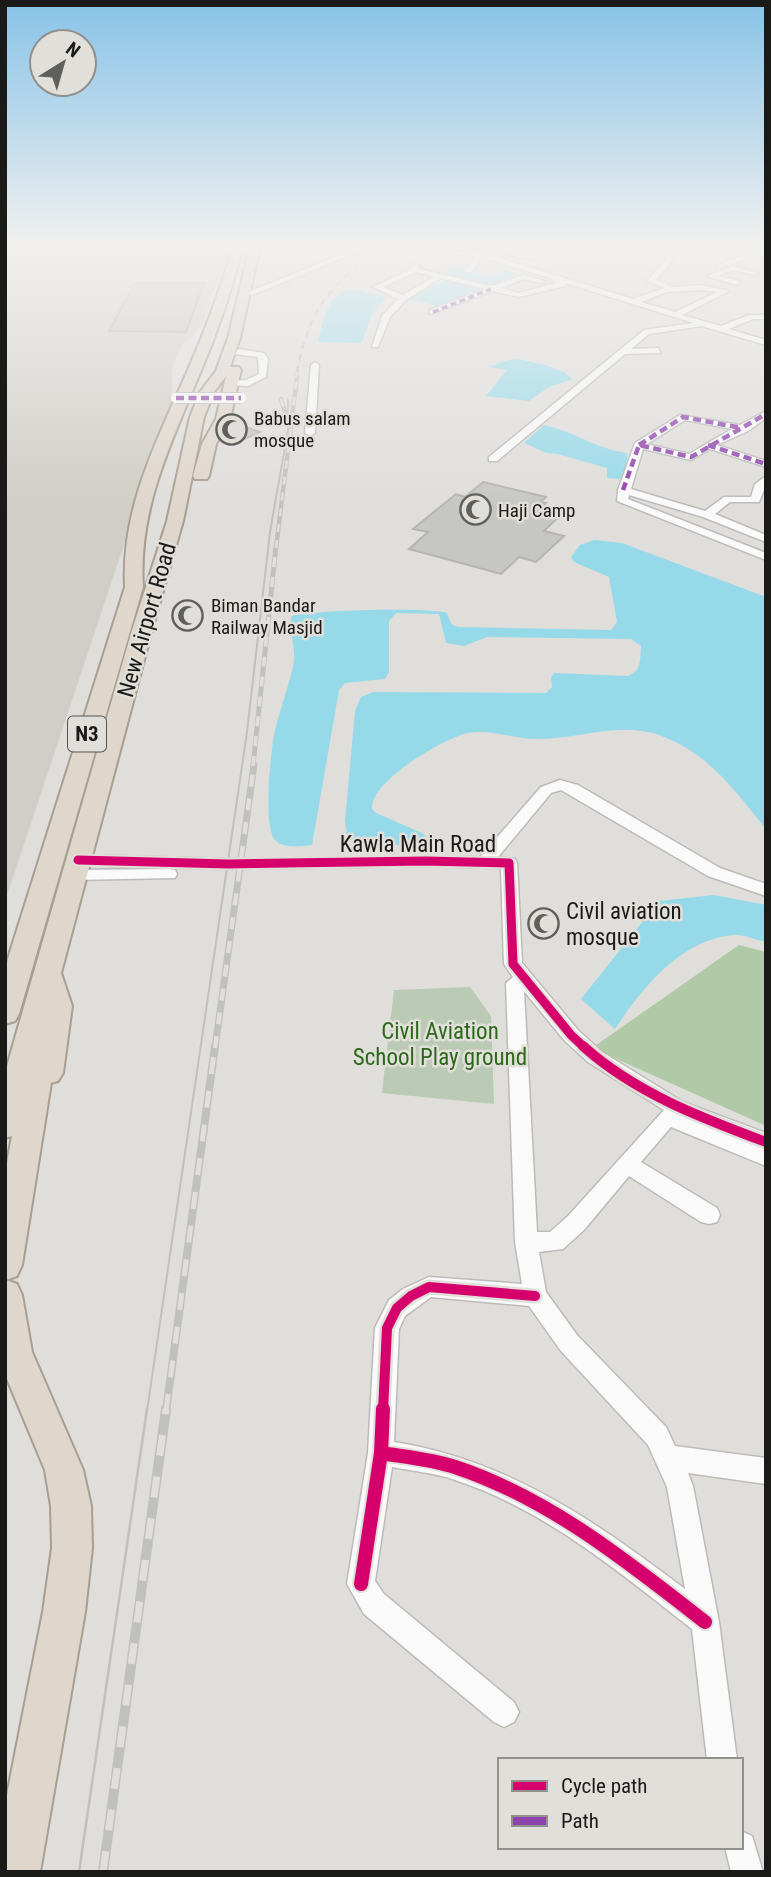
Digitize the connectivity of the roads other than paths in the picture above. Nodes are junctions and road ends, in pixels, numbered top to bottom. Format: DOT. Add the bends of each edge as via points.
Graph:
graph roads {
  1 [pos="210,334"];
  2 [pos="235,334"];
  3 [pos="241,334"];
  4 [pos="379,334"];
  5 [pos="645,334"];
  6 [pos="736,334"];
  7 [pos="766,343"];
  8 [pos="375,345"];
  9 [pos="658,351"];
  10 [pos="238,352"];
  11 [pos="621,352"];
  12 [pos="315,365"];
  13 [pos="237,395"];
  14 [pos="176,401"];
  15 [pos="201,407"];
  16 [pos="766,414"];
  17 [pos="745,429"];
  18 [pos="310,433"];
  19 [pos="193,436"];
  20 [pos="708,444"];
  21 [pos="639,445"];
  22 [pos="493,459"];
  23 [pos="766,464"];
  24 [pos="766,479"];
  25 [pos="623,490"];
  26 [pos="707,515"];
  27 [pos="766,539"];
  28 [pos="766,557"];
  29 [pos="154,614"];
  30 [pos="485,862"];
  31 [pos="76,867"];
  32 [pos="766,890"];
  33 [pos="50,972"];
  34 [pos="11,982"];
  35 [pos="515,983"];
  36 [pos="5,1014"];
  37 [pos="668,1117"];
  38 [pos="5,1126"];
  39 [pos="766,1142"];
  40 [pos="766,1157"];
  41 [pos="627,1164"];
  42 [pos="709,1215"];
  43 [pos="526,1241"];
  44 [pos="5,1265"];
  45 [pos="5,1295"];
  46 [pos="535,1296"];
  47 [pos="667,1458"];
  48 [pos="766,1471"];
  49 [pos="369,1531"];
  50 [pos="705,1622"];
  51 [pos="51,1682"];
  52 [pos="504,1712"];
  53 [pos="722,1758"];
  54 [pos="741,1849"];
  55 [pos="16,1872"];
  56 [pos="747,1872"];
  1 -- 14 [label="highway, N3"];
  2 -- 15 [label="highway, N3" via="222,372"];
  3 -- 10 [label="highway, New Airport Road"];
  4 -- 8 [label="street"];
  5 -- 11 [label="street"];
  6 -- 7 [label="street"];
  9 -- 11 [label="street"];
  10 -- 13 [label="highway, New Airport Road"];
  10 -- 13 [label="street" via="264,359 263,375"];
  11 -- 22 [label="street"];
  12 -- 18 [label="street"];
  13 -- 14 [label="street, bridge"];
  13 -- 29 [label="highway, New Airport Road" via="209,444 179,566"];
  14 -- 34 [label="highway, New Airport Road / N3" via="136,530 131,571 134,587"];
  15 -- 19 [label="highway, N3"];
  16 -- 17 [label="street"];
  17 -- 20 [label="street"];
  17 -- 21 [label="street" via="683,417"];
  19 -- 31 [label="highway, New Airport Road / N3" via="161,573"];
  20 -- 21 [label="street" via="691,457"];
  20 -- 23 [label="street"];
  21 -- 25 [label="street"];
  24 -- 26 [label="street" via="758,486 754,501 728,499"];
  25 -- 26 [label="street"];
  25 -- 28 [label="street" via="622,501 629,506"];
  26 -- 27 [label="street"];
  30 -- 31 [label="street, Kawla Main Road"];
  30 -- 32 [label="street" via="546,790 559,785 573,788 714,872"];
  30 -- 39 [label="street, Kawla Main Road" via="509,863 513,964 571,1035 596,1057 676,1108"];
  31 -- 33 [label="highway, New Airport Road / N3"];
  31 -- 35 [label="street, Kawla Main Road" via="493,870 498,877 506,969"];
  33 -- 38 [label="highway, New Airport Road / N3"];
  33 -- 44 [label="highway" via="46,1028"];
  34 -- 36 [label="highway, New Airport Road / N3"];
  35 -- 37 [label="street, Kawla Main Road" via="563,1042"];
  35 -- 43 [label="street"];
  37 -- 40 [label="street, Kawla Main Road"];
  37 -- 41 [label="street"];
  41 -- 42 [label="street"];
  41 -- 43 [label="street" via="555,1242"];
  43 -- 46 [label="street"];
  45 -- 51 [label="highway" via="14,1352 64,1470 71,1506 72,1548"];
  46 -- 47 [label="street" via="569,1343 657,1436"];
  46 -- 49 [label="street" via="429,1287 397,1308 387,1328 381,1453"];
  47 -- 48 [label="street"];
  47 -- 50 [label="street" via="680,1486"];
  49 -- 50 [label="street" via="381,1453 453,1466 508,1488 581,1531"];
  49 -- 52 [label="street" via="361,1584 374,1604"];
  50 -- 53 [label="street"];
  51 -- 55 [label="highway"];
  54 -- 56 [label="street"];
}
